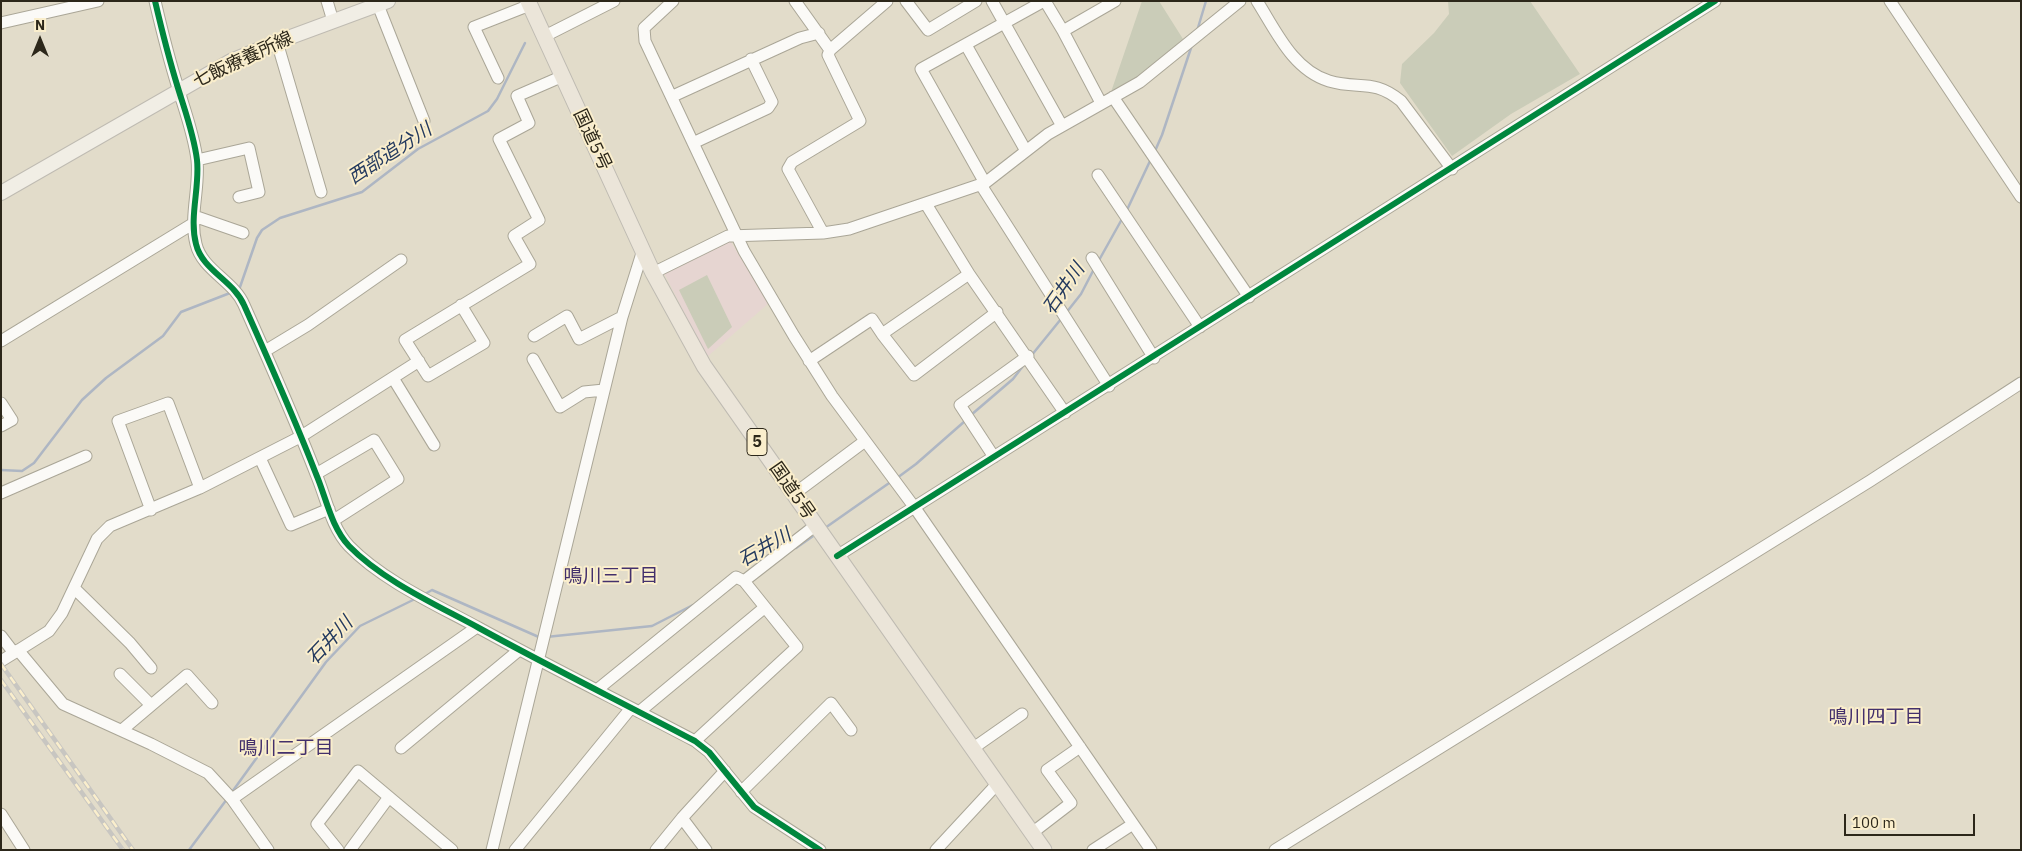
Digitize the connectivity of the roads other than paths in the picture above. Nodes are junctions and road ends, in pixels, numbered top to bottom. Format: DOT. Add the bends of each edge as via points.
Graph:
graph roads {
  1 [pos="98,1"];
  2 [pos="327,1"];
  3 [pos="614,1"];
  4 [pos="673,1"];
  5 [pos="887,1"];
  6 [pos="906,1"];
  7 [pos="976,1"];
  8 [pos="992,1"];
  9 [pos="1044,1"];
  10 [pos="1115,1"];
  11 [pos="1240,1"];
  12 [pos="1257,1"];
  13 [pos="1716,1"];
  14 [pos="1890,1"];
  15 [pos="157,2"];
  16 [pos="796,2"];
  17 [pos="383,3"];
  18 [pos="529,3"];
  19 [pos="333,21"];
  20 [pos="1,22"];
  21 [pos="1006,24"];
  22 [pos="1063,31"];
  23 [pos="819,33"];
  24 [pos="544,36"];
  25 [pos="277,42"];
  26 [pos="966,45"];
  27 [pos="830,50"];
  28 [pos="751,59"];
  29 [pos="563,76"];
  30 [pos="498,78"];
  31 [pos="179,90"];
  32 [pos="672,96"];
  33 [pos="1112,97"];
  34 [pos="1101,103"];
  35 [pos="424,122"];
  36 [pos="1062,126"];
  37 [pos="693,143"];
  38 [pos="1026,151"];
  39 [pos="197,160"];
  40 [pos="1452,169"];
  41 [pos="1098,175"];
  42 [pos="983,184"];
  43 [pos="321,192"];
  44 [pos="1,193"];
  45 [pos="239,197"];
  46 [pos="2021,197"];
  47 [pos="926,204"];
  48 [pos="194,220"];
  49 [pos="243,233"];
  50 [pos="823,233"];
  51 [pos="736,234"];
  52 [pos="643,250"];
  53 [pos="1092,258"];
  54 [pos="401,260"];
  55 [pos="653,273"];
  56 [pos="969,274"];
  57 [pos="1249,297"];
  58 [pos="461,305"];
  59 [pos="997,312"];
  60 [pos="622,317"];
  61 [pos="1200,327"];
  62 [pos="882,334"];
  63 [pos="534,336"];
  64 [pos="1,341"];
  65 [pos="265,351"];
  66 [pos="1028,356"];
  67 [pos="1154,358"];
  68 [pos="533,359"];
  69 [pos="419,361"];
  70 [pos="810,361"];
  71 [pos="392,378"];
  72 [pos="2021,384"];
  73 [pos="1109,386"];
  74 [pos="604,390"];
  75 [pos="1,403"];
  76 [pos="1065,413"];
  77 [pos="1,426"];
  78 [pos="300,437"];
  79 [pos="864,441"];
  80 [pos="434,445"];
  81 [pos="86,456"];
  82 [pos="260,458"];
  83 [pos="994,458"];
  84 [pos="316,474"];
  85 [pos="200,488"];
  86 [pos="1,493"];
  87 [pos="794,494"];
  88 [pos="915,508"];
  89 [pos="151,510"];
  90 [pos="332,515"];
  91 [pos="816,525"];
  92 [pos="837,556"];
  93 [pos="744,581"];
  94 [pos="74,588"];
  95 [pos="764,608"];
  96 [pos="477,627"];
  97 [pos="1,636"];
  98 [pos="518,651"];
  99 [pos="16,652"];
  100 [pos="1,661"];
  101 [pos="537,661"];
  102 [pos="151,668"];
  103 [pos="120,674"];
  104 [pos="598,689"];
  105 [pos="212,703"];
  106 [pos="151,705"];
  107 [pos="635,710"];
  108 [pos="1022,714"];
  109 [pos="122,730"];
  110 [pos="851,730"];
  111 [pos="695,741"];
  112 [pos="401,748"];
  113 [pos="1080,748"];
  114 [pos="972,749"];
  115 [pos="725,771"];
  116 [pos="998,783"];
  117 [pos="741,792"];
  118 [pos="389,797"];
  119 [pos="232,799"];
  120 [pos="1,814"];
  121 [pos="682,818"];
  122 [pos="1133,824"];
  123 [pos="1032,833"];
  124 [pos="265,849"];
  125 [pos="24,850"];
  126 [pos="338,850"];
  127 [pos="350,850"];
  128 [pos="452,850"];
  129 [pos="492,850"];
  130 [pos="515,850"];
  131 [pos="656,850"];
  132 [pos="706,850"];
  133 [pos="820,850"];
  134 [pos="936,850"];
  135 [pos="1044,850"];
  136 [pos="1093,850"];
  137 [pos="1151,850"];
  138 [pos="1275,850"];
  1 -- 20 [label="street"];
  2 -- 19 [label="street"];
  3 -- 24 [label="street"];
  4 -- 32 [label="street" via="644,28 643,33"];
  5 -- 27 [label="street"];
  6 -- 7 [label="street" via="928,30"];
  8 -- 21 [label="street"];
  9 -- 21 [label="street"];
  9 -- 22 [label="street"];
  10 -- 22 [label="street"];
  11 -- 33 [label="street" via="1140,82"];
  12 -- 40 [label="street" via="1303,69 1331,82 1370,85 1392,94 1401,101"];
  13 -- 40 [label="street"];
  14 -- 46 [label="street"];
  15 -- 31 [label="street"];
  16 -- 23 [label="street"];
  17 -- 19 [label="main road, 七飯療養所線"];
  17 -- 35 [label="street"];
  18 -- 24 [label="highway, 国道5号 / 5"];
  18 -- 30 [label="street" via="474,27"];
  19 -- 25 [label="main road, 七飯療養所線"];
  21 -- 26 [label="street"];
  21 -- 36 [label="street"];
  22 -- 34 [label="street"];
  23 -- 27 [label="street"];
  23 -- 28 [label="street"];
  24 -- 29 [label="highway, 国道5号 / 5"];
  25 -- 31 [label="main road, 七飯療養所線"];
  25 -- 43 [label="street"];
  26 -- 38 [label="street"];
  26 -- 42 [label="street" via="921,69"];
  27 -- 50 [label="street" via="828,56 860,121 792,162 788,169"];
  28 -- 32 [label="street"];
  28 -- 37 [label="street" via="772,102 768,108"];
  29 -- 52 [label="highway, 国道5号 / 5"];
  29 -- 58 [label="street" via="518,96 529,123 498,139 539,220 514,236 530,264"];
  31 -- 39 [label="street"];
  31 -- 44 [label="main road, 七飯療養所線"];
  32 -- 37 [label="street"];
  33 -- 34 [label="street"];
  33 -- 57 [label="street"];
  34 -- 36 [label="street"];
  36 -- 38 [label="street"];
  37 -- 51 [label="street"];
  38 -- 42 [label="street"];
  39 -- 45 [label="street" via="249,148 259,192"];
  39 -- 48 [label="street"];
  40 -- 57 [label="street"];
  41 -- 61 [label="street"];
  42 -- 47 [label="street"];
  42 -- 73 [label="street"];
  47 -- 50 [label="street" via="848,229"];
  47 -- 56 [label="street"];
  48 -- 49 [label="street"];
  48 -- 64 [label="street"];
  48 -- 65 [label="street" via="196,245 202,259 238,292"];
  50 -- 51 [label="street"];
  51 -- 55 [label="street"];
  51 -- 70 [label="street"];
  52 -- 55 [label="highway, 国道5号 / 5"];
  52 -- 60 [label="street"];
  53 -- 67 [label="street"];
  54 -- 65 [label="street"];
  55 -- 87 [label="highway, 国道5号 / 5" via="704,366"];
  56 -- 59 [label="street"];
  56 -- 62 [label="street"];
  57 -- 61 [label="street"];
  58 -- 69 [label="street" via="405,340"];
  58 -- 69 [label="street" via="484,342 428,376"];
  59 -- 62 [label="street" via="914,375"];
  59 -- 66 [label="street"];
  60 -- 63 [label="street" via="579,339 567,316"];
  60 -- 74 [label="street"];
  61 -- 67 [label="street"];
  62 -- 70 [label="street" via="872,319"];
  65 -- 78 [label="street"];
  66 -- 76 [label="street"];
  66 -- 83 [label="street" via="960,406"];
  67 -- 73 [label="street"];
  68 -- 74 [label="street" via="560,407 584,392"];
  69 -- 71 [label="street"];
  70 -- 79 [label="street"];
  71 -- 78 [label="street"];
  71 -- 80 [label="street"];
  72 -- 138 [label="street"];
  73 -- 76 [label="street"];
  74 -- 101 [label="street"];
  75 -- 77 [label="street" via="12,420"];
  76 -- 83 [label="street"];
  78 -- 82 [label="street"];
  78 -- 84 [label="street"];
  79 -- 87 [label="street"];
  79 -- 88 [label="street"];
  81 -- 86 [label="street"];
  82 -- 85 [label="street"];
  82 -- 90 [label="street" via="290,525"];
  83 -- 88 [label="street"];
  84 -- 90 [label="street"];
  84 -- 90 [label="street" via="374,440 398,480"];
  85 -- 89 [label="street"];
  85 -- 89 [label="street" via="168,404 118,421"];
  87 -- 91 [label="highway, 国道5号 / 5"];
  88 -- 92 [label="street"];
  88 -- 113 [label="street"];
  89 -- 94 [label="street" via="110,526 98,539"];
  90 -- 96 [label="street" via="349,546 382,572"];
  91 -- 92 [label="highway, 国道5号 / 5"];
  91 -- 93 [label="street"];
  92 -- 114 [label="highway, 国道5号 / 5"];
  93 -- 95 [label="street"];
  93 -- 104 [label="street" via="736,577"];
  94 -- 99 [label="street" via="49,631"];
  94 -- 102 [label="street"];
  95 -- 107 [label="street"];
  95 -- 111 [label="street" via="797,647"];
  96 -- 98 [label="street"];
  96 -- 119 [label="street"];
  97 -- 99 [label="street"];
  98 -- 101 [label="street"];
  98 -- 112 [label="street"];
  99 -- 100 [label="street"];
  99 -- 109 [label="street" via="63,704"];
  101 -- 104 [label="street"];
  101 -- 129 [label="street"];
  103 -- 106 [label="street"];
  104 -- 107 [label="street"];
  105 -- 106 [label="street" via="187,675"];
  106 -- 109 [label="street"];
  107 -- 111 [label="street"];
  107 -- 130 [label="street"];
  108 -- 114 [label="street"];
  109 -- 119 [label="street" via="208,773"];
  110 -- 117 [label="street" via="831,703"];
  111 -- 115 [label="street"];
  113 -- 122 [label="street"];
  113 -- 123 [label="street" via="1047,770 1071,803"];
  114 -- 116 [label="highway, 国道5号 / 5"];
  115 -- 117 [label="street"];
  115 -- 121 [label="street"];
  116 -- 123 [label="highway, 国道5号 / 5"];
  116 -- 134 [label="street"];
  117 -- 133 [label="street" via="754,807"];
  118 -- 126 [label="street" via="358,771 317,824"];
  118 -- 127 [label="street"];
  118 -- 128 [label="street"];
  119 -- 124 [label="street"];
  120 -- 125 [label="street"];
  121 -- 131 [label="street"];
  121 -- 132 [label="street"];
  122 -- 136 [label="street"];
  122 -- 137 [label="street"];
  123 -- 135 [label="highway, 国道5号 / 5"];
}
